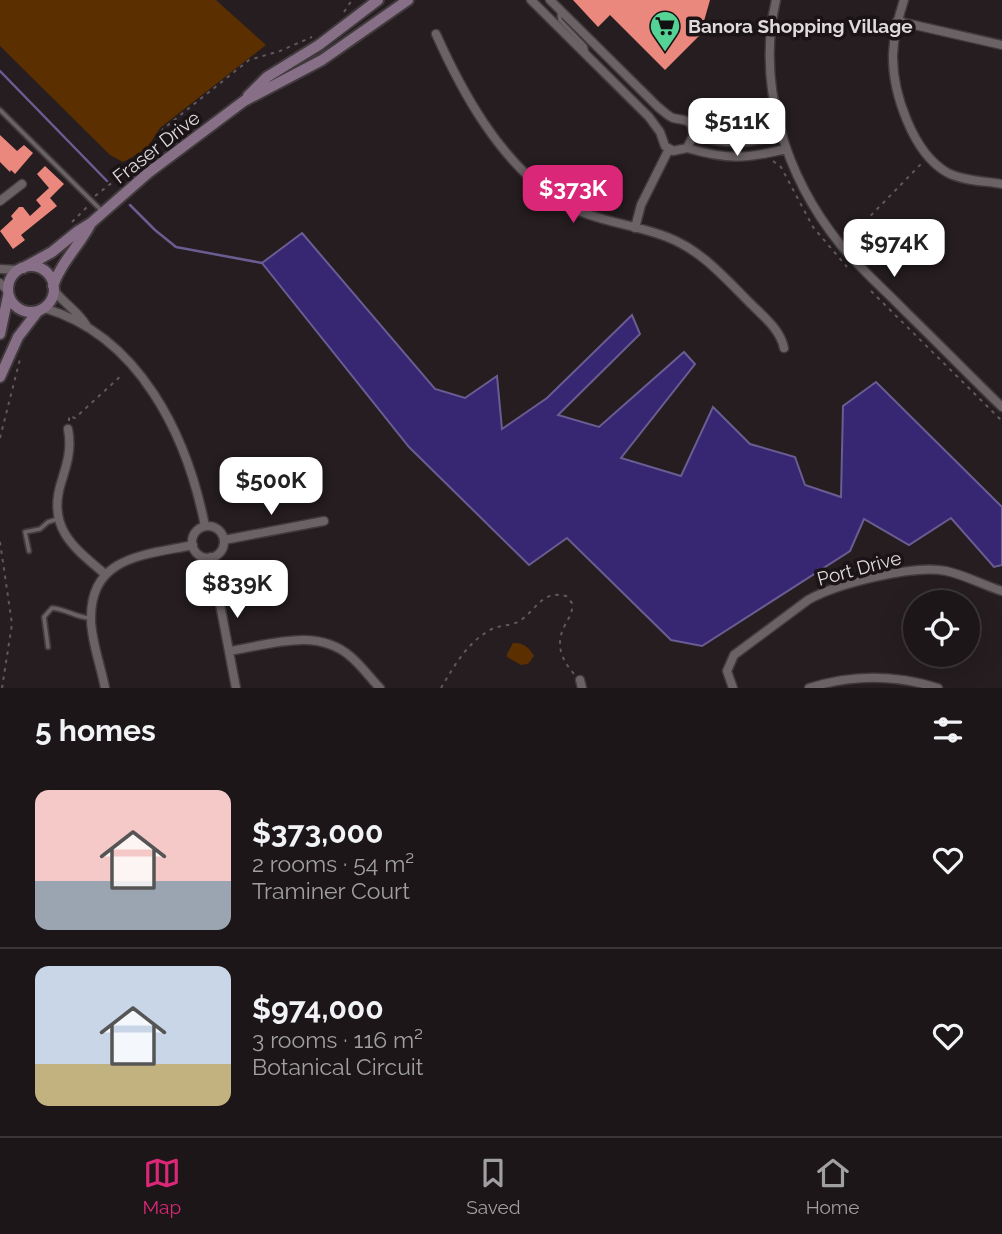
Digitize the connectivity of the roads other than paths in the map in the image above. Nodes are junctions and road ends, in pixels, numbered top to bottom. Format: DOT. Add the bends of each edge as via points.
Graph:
graph roads {
  1 [pos="408,0"];
  2 [pos="531,0"];
  3 [pos="550,0"];
  4 [pos="776,0"];
  5 [pos="904,0"];
  6 [pos="373,1"];
  7 [pos="559,9"];
  8 [pos="383,20"];
  9 [pos="897,21"];
  10 [pos="436,34"];
  11 [pos="1002,45"];
  12 [pos="588,56"];
  13 [pos="632,82"];
  14 [pos="614,83"];
  15 [pos="244,101"];
  16 [pos="0,110"];
  17 [pos="673,118"];
  18 [pos="660,132"];
  19 [pos="694,134"];
  20 [pos="782,134"];
  21 [pos="687,148"];
  22 [pos="669,149"];
  23 [pos="786,149"];
  24 [pos="22,184"];
  25 [pos="1002,184"];
  26 [pos="2,196"];
  27 [pos="103,212"];
  28 [pos="91,223"];
  29 [pos="635,228"];
  30 [pos="0,269"];
  31 [pos="21,269"];
  32 [pos="54,288"];
  33 [pos="5,290"];
  34 [pos="41,310"];
  35 [pos="86,325"];
  36 [pos="0,334"];
  37 [pos="784,348"];
  38 [pos="0,377"];
  39 [pos="1002,407"];
  40 [pos="68,429"];
  41 [pos="58,519"];
  42 [pos="324,521"];
  43 [pos="205,526"];
  44 [pos="224,540"];
  45 [pos="193,545"];
  46 [pos="29,551"];
  47 [pos="211,557"];
  48 [pos="106,574"];
  49 [pos="1002,592"];
  50 [pos="91,618"];
  51 [pos="48,647"];
  52 [pos="229,651"];
  53 [pos="105,688"];
  54 [pos="236,688"];
  55 [pos="380,688"];
  56 [pos="733,688"];
  57 [pos="809,688"];
  58 [pos="938,688"];
  1 -- 8 [label="street, Fraser Drive"];
  2 -- 12 [label="street"];
  3 -- 7 [label="street"];
  4 -- 20 [label="street" via="770,59"];
  5 -- 9 [label="street"];
  6 -- 8 [label="lane"];
  6 -- 15 [label="street, Fraser Drive" via="318,45 267,77"];
  7 -- 12 [label="lane" via="559,20 585,46"];
  7 -- 13 [label="street"];
  8 -- 15 [label="street, Fraser Drive" via="323,60"];
  9 -- 11 [label="street"];
  9 -- 25 [label="street" via="895,80 906,119 928,157 954,176"];
  10 -- 29 [label="street" via="471,104 529,177 576,211"];
  12 -- 14 [label="street"];
  13 -- 14 [label="lane"];
  13 -- 17 [label="street"];
  14 -- 18 [label="street"];
  15 -- 27 [label="street, Fraser Drive"];
  16 -- 27 [label="lane"];
  17 -- 18 [label="street"];
  17 -- 19 [label="street" via="687,121"];
  18 -- 22 [label="street"];
  19 -- 20 [label="street" via="734,144"];
  19 -- 21 [label="street"];
  20 -- 23 [label="street"];
  21 -- 22 [label="street"];
  21 -- 23 [label="street" via="729,158"];
  22 -- 29 [label="street" via="648,188"];
  23 -- 39 [label="street" via="812,205 842,246"];
  24 -- 26 [label="street"];
  27 -- 28 [label="street, Fraser Drive"];
  28 -- 31 [label="street, Fraser Drive"];
  28 -- 32 [label="street, Fraser Drive" via="58,272"];
  29 -- 37 [label="street" via="676,241 704,258 768,320"];
  30 -- 31 [label="street"];
  31 -- 32 [label="street" via="43,270"];
  31 -- 33 [label="street"];
  32 -- 34 [label="street" via="51,301"];
  32 -- 35 [label="street"];
  33 -- 34 [label="street" via="21,310"];
  33 -- 36 [label="street"];
  34 -- 35 [label="street"];
  34 -- 38 [label="street" via="18,337"];
  35 -- 43 [label="street" via="128,361 169,417 190,465"];
  40 -- 41 [label="street" via="70,452 58,496"];
  41 -- 46 [label="lane" via="25,532"];
  41 -- 48 [label="street" via="69,541"];
  42 -- 44 [label="street"];
  43 -- 44 [label="street" via="218,529"];
  43 -- 45 [label="street" via="195,533"];
  44 -- 47 [label="street" via="221,552"];
  45 -- 47 [label="street" via="199,555"];
  45 -- 48 [label="street" via="129,559"];
  47 -- 52 [label="street"];
  48 -- 50 [label="street" via="96,589"];
  49 -- 56 [label="street, Port Drive" via="934,569 893,573 821,593 734,655 727,671"];
  50 -- 51 [label="lane" via="52,608 44,617"];
  50 -- 53 [label="street"];
  52 -- 54 [label="street"];
  52 -- 55 [label="street" via="303,639 324,641 350,655"];
  57 -- 58 [label="street" via="866,676 900,678"];
}
